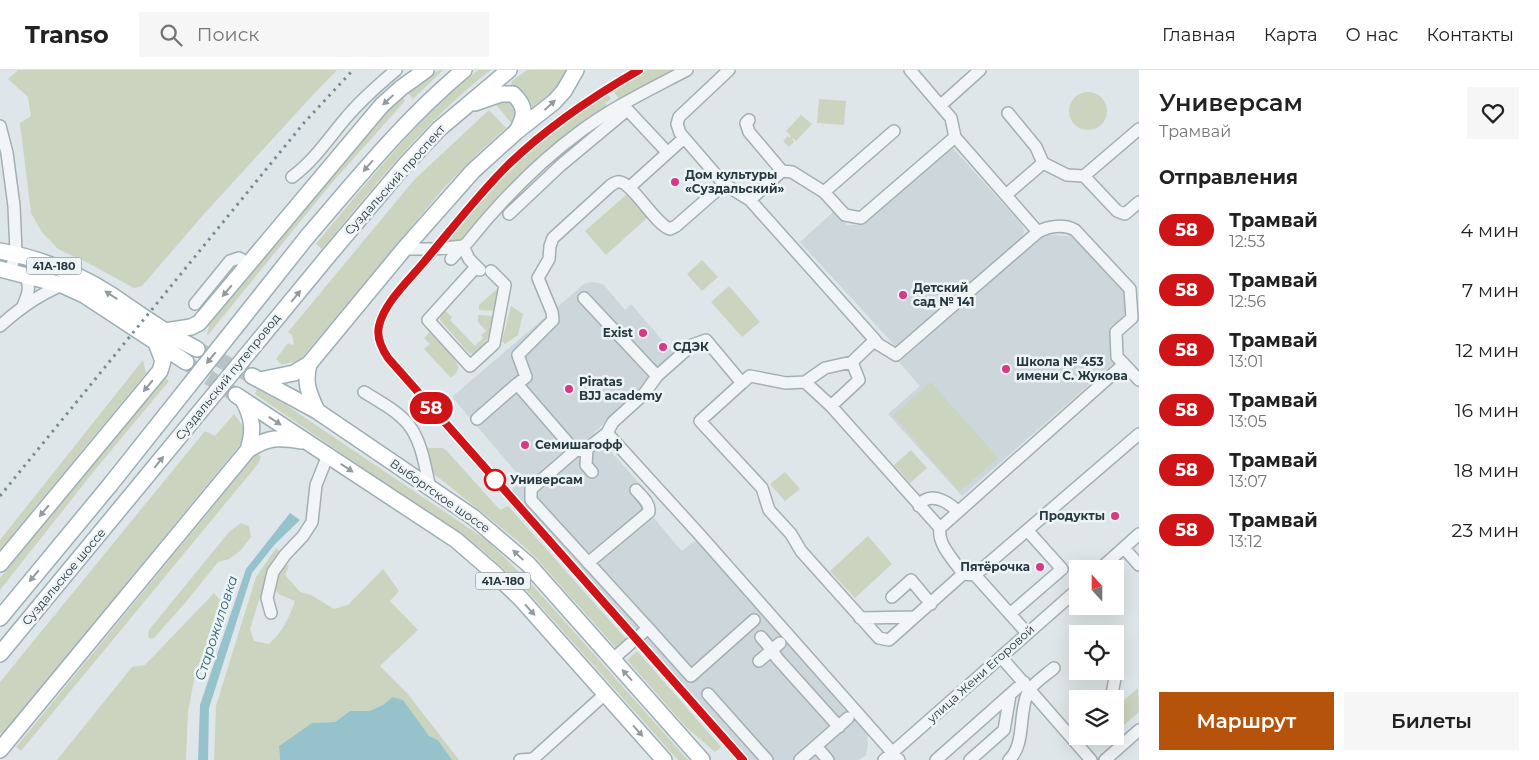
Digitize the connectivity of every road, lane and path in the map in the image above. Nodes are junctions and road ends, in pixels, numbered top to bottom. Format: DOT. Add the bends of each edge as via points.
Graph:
graph roads {
  1 [pos="396,70"];
  2 [pos="426,70"];
  3 [pos="464,70"];
  4 [pos="510,70"];
  5 [pos="576,70"];
  6 [pos="687,70"];
  7 [pos="729,70"];
  8 [pos="910,70"];
  9 [pos="980,70"];
  10 [pos="941,105"];
  11 [pos="625,107"];
  12 [pos="461,110"];
  13 [pos="1008,113"];
  14 [pos="749,120"];
  15 [pos="0,126"];
  16 [pos="1139,129"];
  17 [pos="894,131"];
  18 [pos="516,132"];
  19 [pos="955,137"];
  20 [pos="684,138"];
  21 [pos="667,152"];
  22 [pos="1043,163"];
  23 [pos="306,167"];
  24 [pos="782,171"];
  25 [pos="1084,176"];
  26 [pos="292,177"];
  27 [pos="320,178"];
  28 [pos="724,184"];
  29 [pos="632,185"];
  30 [pos="824,192"];
  31 [pos="1006,194"];
  32 [pos="750,200"];
  33 [pos="1139,202"];
  34 [pos="509,214"];
  35 [pos="1038,232"];
  36 [pos="463,246"];
  37 [pos="404,249"];
  38 [pos="0,251"];
  39 [pos="16,254"];
  40 [pos="329,255"];
  41 [pos="451,259"];
  42 [pos="249,264"];
  43 [pos="483,270"];
  44 [pos="12,272"];
  45 [pos="62,285"];
  46 [pos="584,298"];
  47 [pos="195,304"];
  48 [pos="23,306"];
  49 [pos="0,326"];
  50 [pos="161,337"];
  51 [pos="875,340"];
  52 [pos="197,348"];
  53 [pos="186,362"];
  54 [pos="852,362"];
  55 [pos="309,364"];
  56 [pos="1124,364"];
  57 [pos="657,376"];
  58 [pos="1138,378"];
  59 [pos="742,382"];
  60 [pos="805,382"];
  61 [pos="517,384"];
  62 [pos="364,392"];
  63 [pos="831,406"];
  64 [pos="317,411"];
  65 [pos="478,419"];
  66 [pos="607,433"];
  67 [pos="1139,434"];
  68 [pos="306,441"];
  69 [pos="587,449"];
  70 [pos="248,450"];
  71 [pos="575,451"];
  72 [pos="328,455"];
  73 [pos="592,472"];
  74 [pos="110,485"];
  75 [pos="430,488"];
  76 [pos="636,490"];
  77 [pos="128,499"];
  78 [pos="919,506"];
  79 [pos="958,512"];
  80 [pos="940,528"];
  81 [pos="1027,530"];
  82 [pos="1139,534"];
  83 [pos="1124,548"];
  84 [pos="1110,560"];
  85 [pos="588,563"];
  86 [pos="0,564"];
  87 [pos="1139,565"];
  88 [pos="969,574"];
  89 [pos="892,597"];
  90 [pos="1069,597"];
  91 [pos="931,604"];
  92 [pos="271,613"];
  93 [pos="1010,614"];
  94 [pos="916,617"];
  95 [pos="0,618"];
  96 [pos="860,618"];
  97 [pos="754,620"];
  98 [pos="648,628"];
  99 [pos="1027,633"];
  100 [pos="761,637"];
  101 [pos="776,646"];
  102 [pos="0,654"];
  103 [pos="1001,657"];
  104 [pos="613,659"];
  105 [pos="759,661"];
  106 [pos="1054,668"];
  107 [pos="1026,686"];
  108 [pos="605,694"];
  109 [pos="708,694"];
  110 [pos="1010,695"];
  111 [pos="848,718"];
  112 [pos="839,727"];
  113 [pos="1069,729"];
  114 [pos="1139,730"];
  115 [pos="1081,745"];
  116 [pos="816,746"];
  117 [pos="2,747"];
  118 [pos="892,758"];
  119 [pos="520,760"];
  120 [pos="664,760"];
  121 [pos="702,760"];
  122 [pos="767,760"];
  123 [pos="800,760"];
  124 [pos="828,760"];
  125 [pos="936,760"];
  126 [pos="970,760"];
  127 [pos="1009,760"];
  128 [pos="1091,760"];
  129 [pos="1105,760"];
  1 -- 23 [label="street" via="346,118"];
  2 -- 27 [label="main road, one-way" via="382,105"];
  3 -- 74 [label="main road, Суздальский путепровод, one-way, bridge" via="403,127 307,238"];
  4 -- 12 [label="main road, Суздальский проспект"];
  18 -- 5 [label="main road, one-way" via="554,102"];
  6 -- 11 [label="street"];
  7 -- 20 [label="street" via="679,117 677,124"];
  8 -- 10 [label="street"];
  9 -- 10 [label="street"];
  10 -- 19 [label="street" via="951,118"];
  11 -- 21 [label="street"];
  11 -- 34 [label="street"];
  11 -- 36 [label="street" via="582,130 554,152"];
  12 -- 18 [label="main road" via="501,94 513,94 524,112"];
  12 -- 40 [label="main road, Суздальский проспект" via="438,129 405,165"];
  13 -- 22 [label="street" via="1036,147"];
  14 -- 24 [label="street" via="746,123 749,132"];
  15 -- 39 [label="street" via="11,180"];
  16 -- 25 [label="street"];
  17 -- 30 [label="street"];
  18 -- 37 [label="main road" via="473,171"];
  19 -- 30 [label="street" via="861,218 845,215"];
  19 -- 31 [label="street"];
  20 -- 21 [label="street"];
  20 -- 28 [label="street"];
  21 -- 29 [label="street"];
  22 -- 25 [label="street" via="1067,174"];
  22 -- 31 [label="street"];
  23 -- 26 [label="street"];
  23 -- 27 [label="street"];
  24 -- 30 [label="street" via="792,172"];
  24 -- 32 [label="street"];
  25 -- 33 [label="street" via="1116,211 1125,214"];
  27 -- 42 [label="main road" via="272,230"];
  28 -- 32 [label="street"];
  28 -- 61 [label="street" via="670,229 664,228 628,187 616,182 553,238 550,259 538,278 553,320 518,355 526,376"];
  31 -- 35 [label="street"];
  32 -- 51 [label="street"];
  35 -- 51 [label="street" via="896,355"];
  35 -- 56 [label="street" via="1049,227 1075,230 1130,289 1132,318 1116,332 1117,357"];
  36 -- 37 [label="street" via="435,250"];
  36 -- 41 [label="street"];
  36 -- 43 [label="street" via="469,259"];
  37 -- 55 [label="main road"];
  38 -- 39 [label="main road, 41А-180"];
  39 -- 44 [label="street"];
  50 -- 39 [label="main road, 41А-180, one-way" via="90,282"];
  77 -- 40 [label="main road, Суздальский путепровод, one-way, bridge"];
  42 -- 47 [label="street" via="239,258 230,261"];
  42 -- 50 [label="main road, one-way" via="199,323"];
  43 -- 43 [label="street" via="428,320 470,366 494,344 505,285"];
  44 -- 45 [label="main road, 41А-180"];
  44 -- 48 [label="street" via="28,282 30,289"];
  45 -- 48 [label="street"];
  45 -- 50 [label="main road, 41А-180"];
  46 -- 57 [label="street"];
  48 -- 49 [label="street"];
  50 -- 52 [label="main road, 41А-180"];
  50 -- 53 [label="main road, 41А-180"];
  50 -- 86 [label="main road, one-way" via="163,361 160,371"];
  51 -- 54 [label="street"];
  54 -- 60 [label="street" via="825,368"];
  54 -- 63 [label="street" via="859,380"];
  55 -- 64 [label="main road" via="307,388"];
  55 -- 64 [label="main road, Выборгское шоссе / 41А-180" via="294,372 256,378"];
  56 -- 58 [label="street"];
  56 -- 79 [label="street"];
  57 -- 59 [label="street" via="692,345 706,340"];
  57 -- 66 [label="street" via="644,394 613,422"];
  59 -- 60 [label="street" via="750,376 786,383"];
  59 -- 96 [label="street" via="700,421 762,488 770,510"];
  60 -- 63 [label="street"];
  61 -- 65 [label="street"];
  61 -- 71 [label="street"];
  62 -- 75 [label="street" via="408,424 415,434"];
  63 -- 78 [label="street"];
  64 -- 75 [label="main road, Выборгское шоссе / 41А-180"];
  66 -- 69 [label="street"];
  66 -- 118 [label="street" via="699,534"];
  67 -- 81 [label="street"];
  68 -- 70 [label="main road" via="269,439"];
  70 -- 68 [label="main road, 41А-180, one-way" via="253,428 249,411 240,398"];
  68 -- 72 [label="main road, 41А-180"];
  69 -- 71 [label="street"];
  69 -- 73 [label="street" via="586,465"];
  70 -- 117 [label="main road"];
  71 -- 85 [label="street" via="531,489 531,500"];
  72 -- 92 [label="street" via="316,485 312,522 272,572 267,598"];
  72 -- 108 [label="main road, 41А-180, one-way" via="456,540 521,599"];
  74 -- 95 [label="main road, Суздальское шоссе, one-way"];
  104 -- 75 [label="main road, Выборгское шоссе / 41А-180, one-way" via="518,554 473,517"];
  76 -- 85 [label="street" via="648,503 648,512"];
  77 -- 102 [label="main road, Суздальское шоссе"];
  78 -- 79 [label="street" via="925,500 933,499 944,501"];
  78 -- 80 [label="street"];
  79 -- 80 [label="street"];
  80 -- 88 [label="street" via="943,545"];
  81 -- 88 [label="street"];
  81 -- 93 [label="street" via="1062,569"];
  82 -- 83 [label="street"];
  83 -- 84 [label="street"];
  83 -- 87 [label="street"];
  85 -- 98 [label="street"];
  88 -- 91 [label="street"];
  88 -- 93 [label="street"];
  89 -- 91 [label="street" via="911,580"];
  90 -- 99 [label="street, улица Жени Егоровой"];
  91 -- 94 [label="street"];
  93 -- 99 [label="street"];
  94 -- 96 [label="street"];
  94 -- 96 [label="street" via="889,640 879,638"];
  97 -- 98 [label="street" via="691,676"];
  98 -- 104 [label="street"];
  99 -- 103 [label="street, улица Жени Егоровой"];
  100 -- 101 [label="street"];
  101 -- 105 [label="street"];
  101 -- 112 [label="street" via="777,658"];
  103 -- 107 [label="street"];
  103 -- 118 [label="street, улица Жени Егоровой"];
  121 -- 104 [label="main road, Выборгское шоссе / 41А-180, one-way"];
  106 -- 107 [label="street"];
  107 -- 110 [label="street"];
  107 -- 113 [label="street"];
  107 -- 127 [label="street" via="1017,753"];
  108 -- 119 [label="street" via="533,760"];
  108 -- 120 [label="main road, 41А-180, one-way"];
  109 -- 122 [label="street"];
  110 -- 125 [label="street"];
  110 -- 126 [label="street" via="1004,730"];
  111 -- 112 [label="street"];
  112 -- 116 [label="street"];
  114 -- 129 [label="street"];
  115 -- 128 [label="street"];
  116 -- 123 [label="street"];
  116 -- 124 [label="street"];
}
